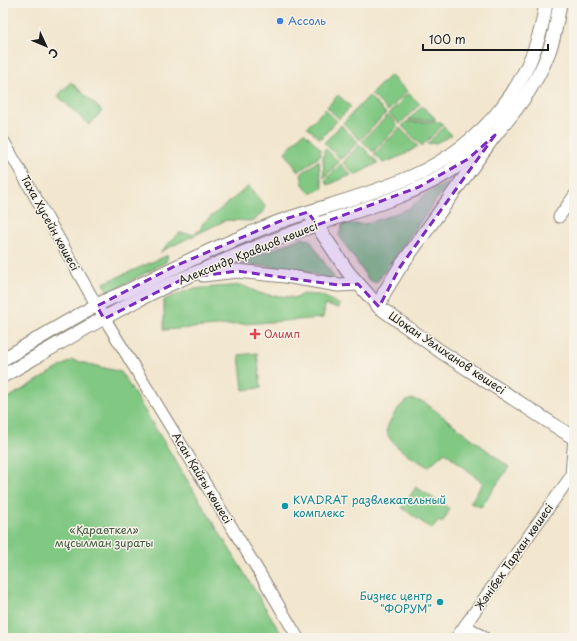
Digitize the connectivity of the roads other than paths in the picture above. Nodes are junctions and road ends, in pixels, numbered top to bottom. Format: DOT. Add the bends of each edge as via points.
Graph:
graph roads {
  1 [pos="546,3"];
  2 [pos="560,3"];
  3 [pos="490,131"];
  4 [pos="3,140"];
  5 [pos="574,196"];
  6 [pos="308,212"];
  7 [pos="559,217"];
  8 [pos="317,225"];
  9 [pos="185,278"];
  10 [pos="358,284"];
  11 [pos="96,306"];
  12 [pos="379,307"];
  13 [pos="104,319"];
  14 [pos="3,359"];
  15 [pos="3,376"];
  16 [pos="574,438"];
  17 [pos="573,474"];
  18 [pos="466,625"];
  19 [pos="298,638"];
  20 [pos="456,638"];
  21 [pos="485,638"];
  1 -- 3 [label="main road" via="541,35 525,73"];
  2 -- 3 [label="main road" via="553,39 543,65 520,104"];
  3 -- 6 [label="main road, Александр Кравцов көшесі" via="412,176"];
  3 -- 8 [label="main road, Александр Кравцов көшесі" via="468,159 446,174 391,199"];
  3 -- 12 [label="main road" via="384,292"];
  4 -- 11 [label="street, Таха Хусейн көшесі"];
  5 -- 7 [label="street"];
  6 -- 8 [label="main road, Шоқан Уәлиханов көшесі"];
  6 -- 11 [label="main road, Александр Кравцов көшесі" via="285,219 175,266"];
  8 -- 9 [label="main road, Александр Кравцов көшесі"];
  8 -- 10 [label="main road, Шоқан Уәлиханов көшесі"];
  9 -- 10 [label="main road" via="237,271 338,285"];
  9 -- 13 [label="main road, Александр Кравцов көшесі"];
  10 -- 12 [label="main road, Шоқан Уәлиханов көшесі"];
  11 -- 13 [label="street, Таха Хусейн көшесі"];
  11 -- 14 [label="main road, Александр Кравцов көшесі"];
  12 -- 16 [label="main road, Шоқан Уәлиханов көшесі" via="440,351"];
  13 -- 15 [label="main road, Александр Кравцов көшесі"];
  13 -- 19 [label="street, Асан Қайғы көшесі"];
  16 -- 17 [label="street, Жәнібек Тархан көшесі"];
  17 -- 18 [label="street, Жәнібек Тархан көшесі"];
  18 -- 20 [label="street, Жәнібек Тархан көшесі"];
  18 -- 21 [label="street"];
}
